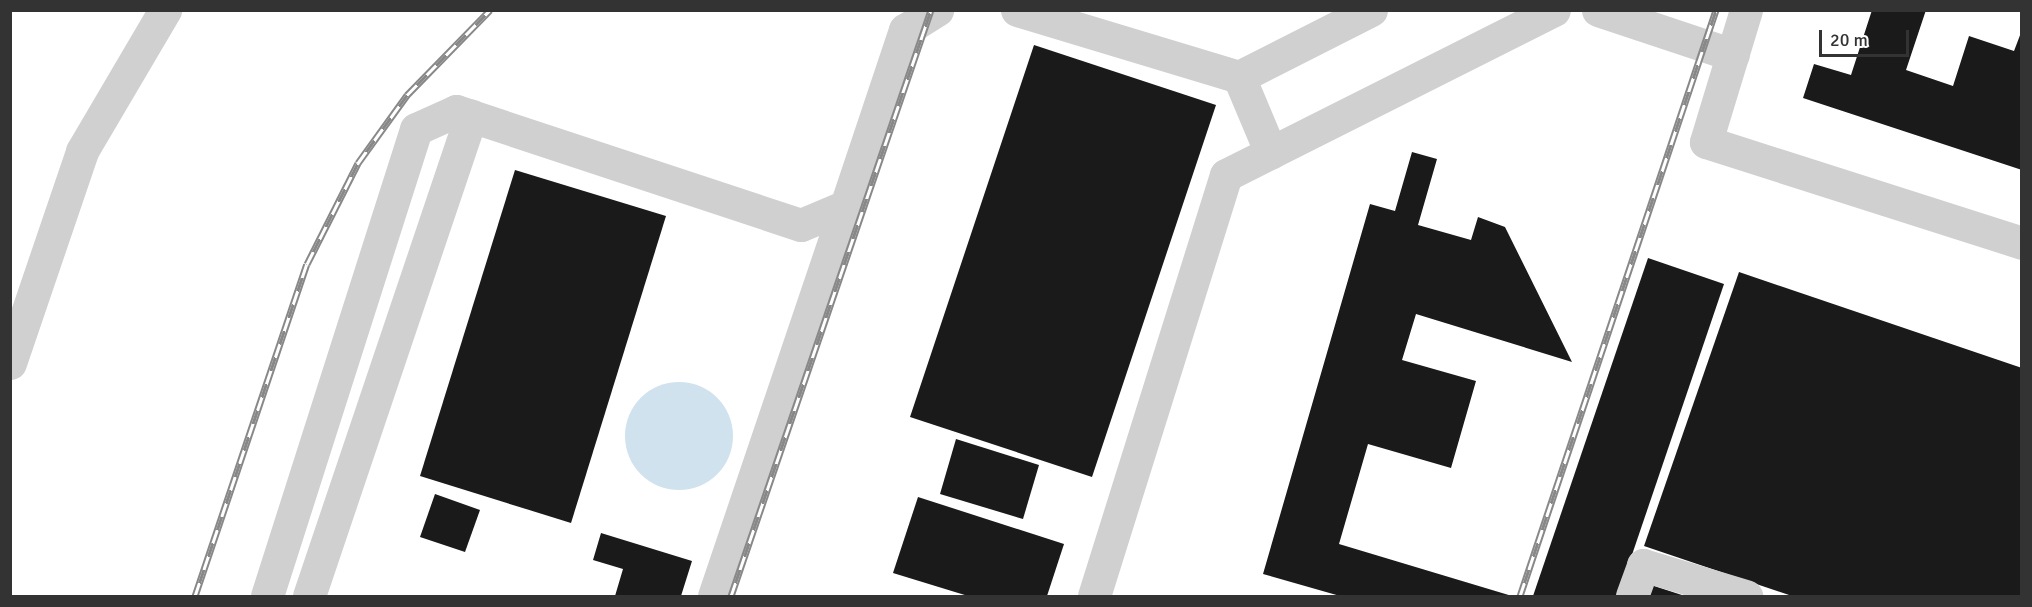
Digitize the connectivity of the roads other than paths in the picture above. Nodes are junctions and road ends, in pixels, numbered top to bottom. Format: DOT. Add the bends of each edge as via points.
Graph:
graph roads {
  1 [pos="165,10"];
  2 [pos="937,10"];
  3 [pos="1017,10"];
  4 [pos="1108,10"];
  5 [pos="1371,10"];
  6 [pos="1554,10"];
  7 [pos="1598,10"];
  8 [pos="1746,10"];
  9 [pos="1127,44"];
  10 [pos="1732,55"];
  11 [pos="1239,77"];
  12 [pos="471,116"];
  13 [pos="1271,153"];
  14 [pos="846,206"];
  15 [pos="2022,243"];
  16 [pos="10,363"];
  17 [pos="267,597"];
  18 [pos="309,597"];
  19 [pos="714,597"];
  20 [pos="1094,597"];
  21 [pos="1632,597"];
  22 [pos="1746,597"];
  1 -- 16 [label="lane" via="82,151"];
  2 -- 14 [label="lane" via="905,30"];
  3 -- 9 [label="lane"];
  4 -- 9 [label="lane"];
  5 -- 11 [label="lane"];
  6 -- 13 [label="lane"];
  7 -- 10 [label="lane"];
  8 -- 10 [label="lane"];
  9 -- 11 [label="lane"];
  10 -- 15 [label="lane" via="1706,142"];
  11 -- 13 [label="lane"];
  12 -- 14 [label="lane" via="801,225"];
  12 -- 17 [label="lane" via="456,111 416,129"];
  12 -- 18 [label="lane"];
  13 -- 20 [label="lane" via="1226,175"];
  14 -- 19 [label="lane"];
  21 -- 22 [label="lane" via="1643,565"];
}
